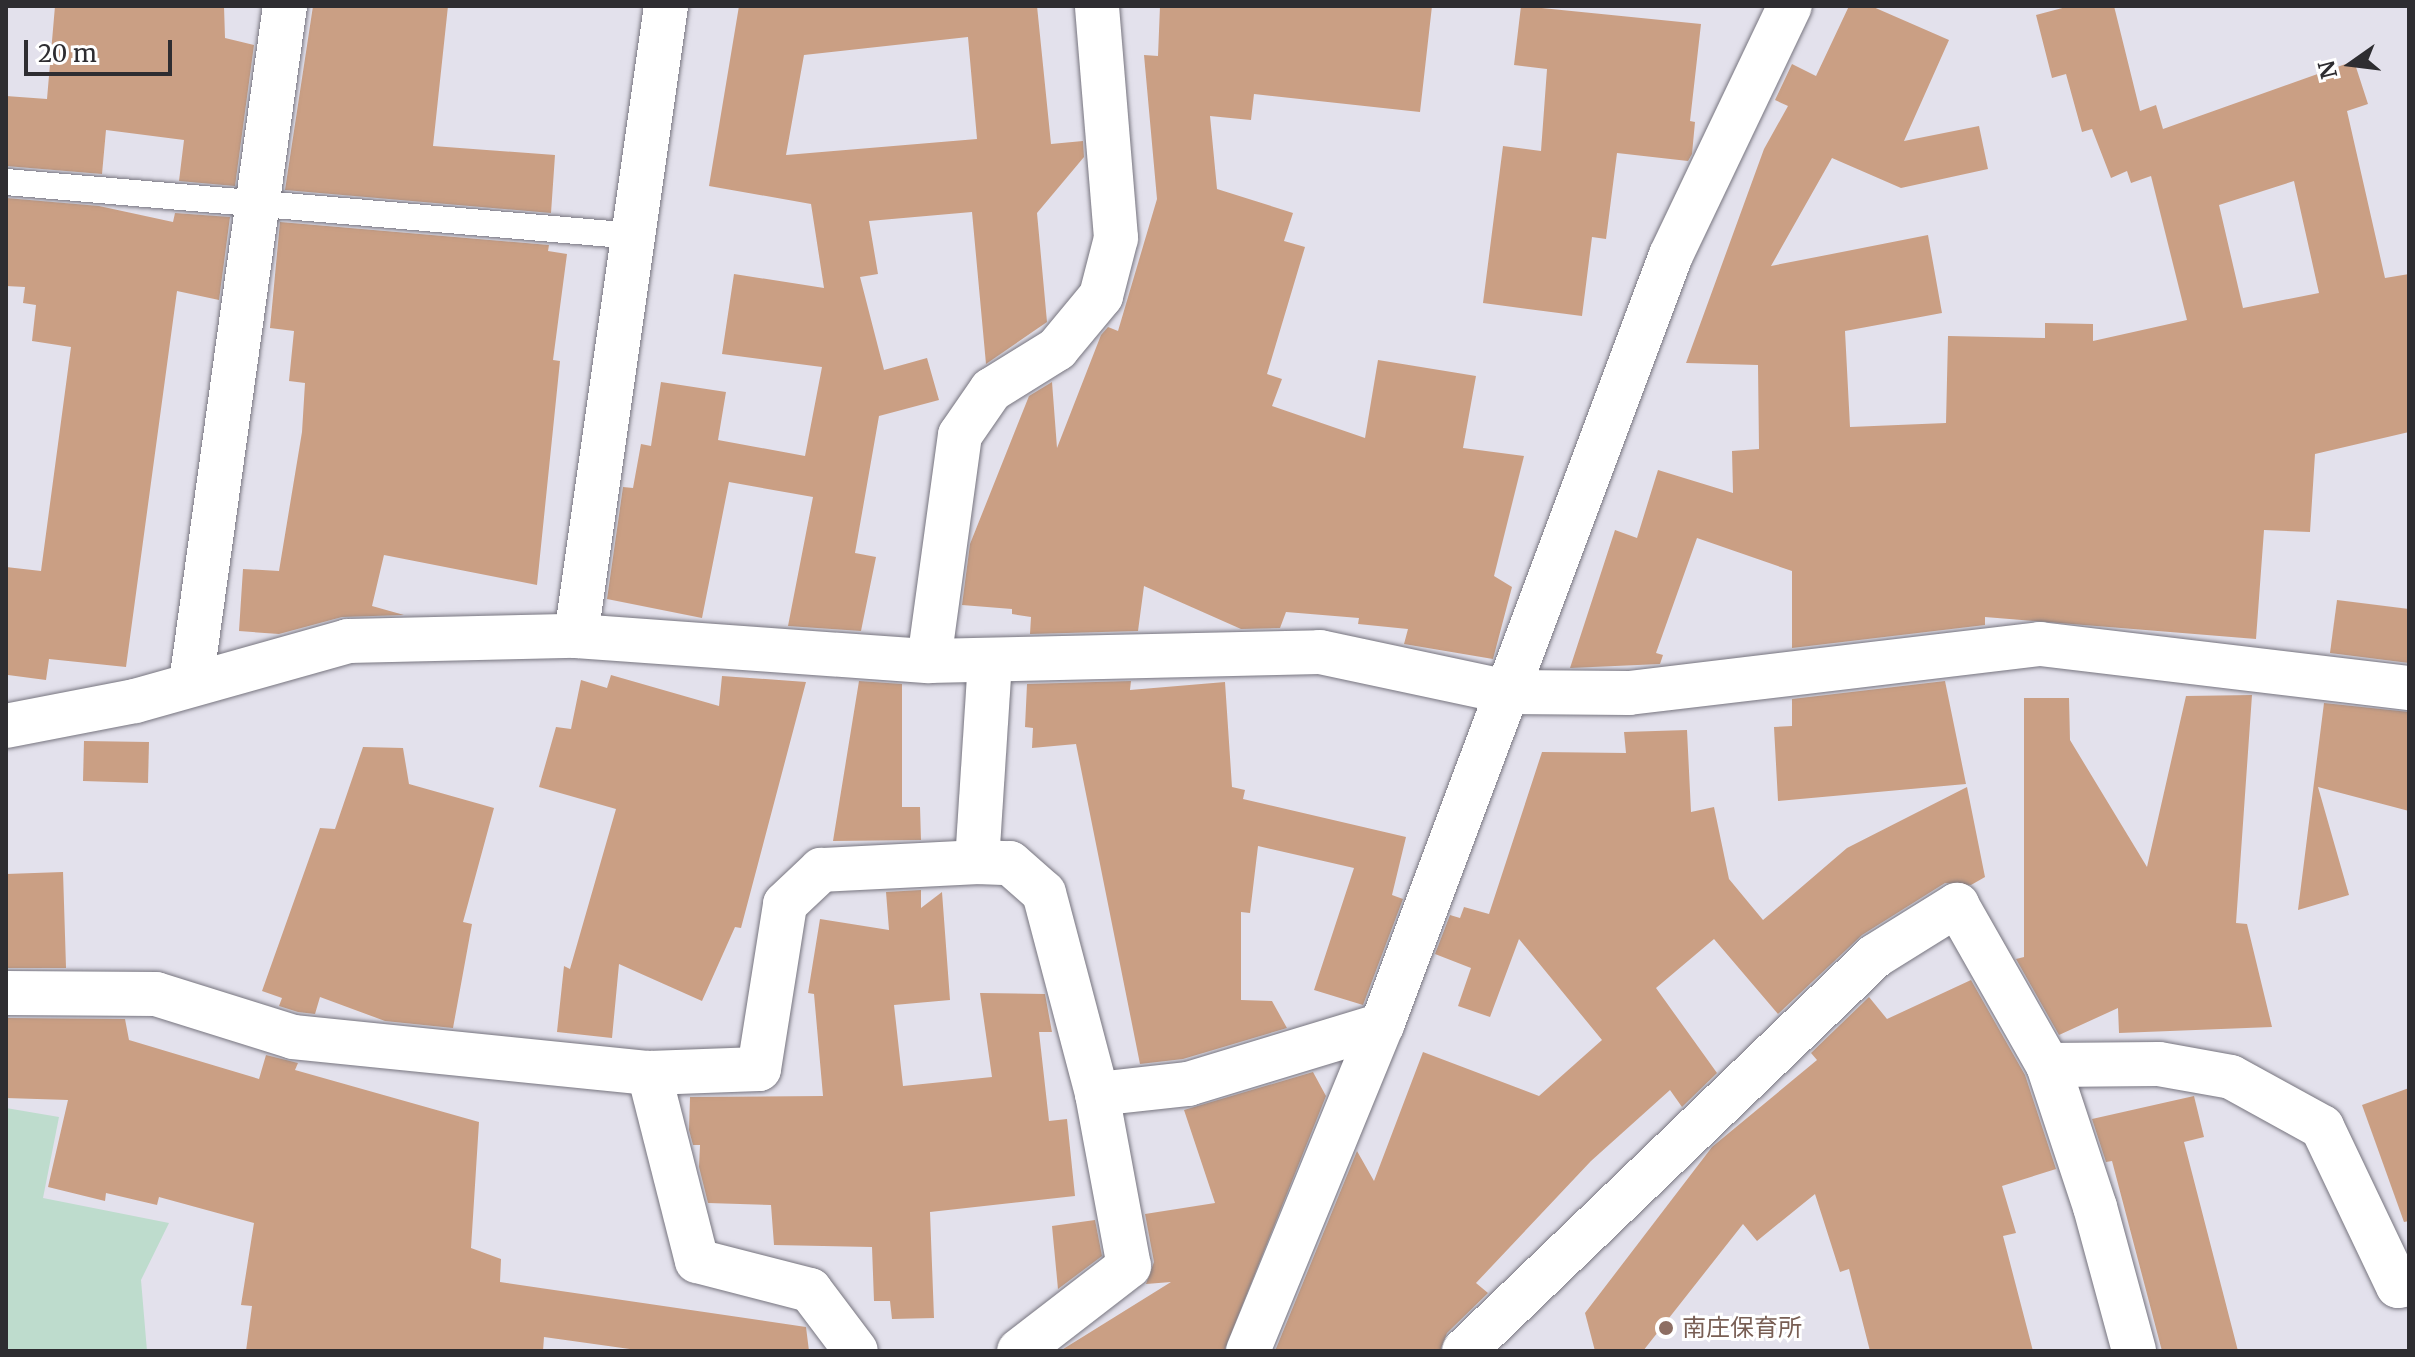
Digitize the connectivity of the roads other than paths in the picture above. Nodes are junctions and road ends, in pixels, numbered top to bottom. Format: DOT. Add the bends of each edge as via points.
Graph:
graph roads {
  1 [pos="285,6"];
  2 [pos="666,6"];
  3 [pos="1097,6"];
  4 [pos="1790,6"];
  5 [pos="6,182"];
  6 [pos="256,204"];
  7 [pos="634,236"];
  8 [pos="576,636"];
  9 [pos="929,661"];
  10 [pos="990,661"];
  11 [pos="191,683"];
  12 [pos="2409,688"];
  13 [pos="1508,692"];
  14 [pos="6,726"];
  15 [pos="977,862"];
  16 [pos="6,993"];
  17 [pos="1382,1025"];
  18 [pos="2048,1065"];
  19 [pos="649,1073"];
  20 [pos="1097,1094"];
  21 [pos="2409,1284"];
  22 [pos="856,1351"];
  23 [pos="1019,1351"];
  24 [pos="1248,1351"];
  25 [pos="1464,1351"];
  26 [pos="2134,1351"];
  1 -- 6 [label="street"];
  2 -- 7 [label="street"];
  3 -- 9 [label="street" via="1116,238 1101,296 1057,349 991,390 960,435"];
  4 -- 13 [label="street" via="1671,255"];
  5 -- 6 [label="lane"];
  6 -- 7 [label="lane"];
  6 -- 11 [label="street"];
  7 -- 8 [label="street"];
  8 -- 9 [label="street"];
  8 -- 11 [label="street" via="348,641"];
  9 -- 10 [label="street"];
  10 -- 13 [label="street" via="1320,652"];
  10 -- 15 [label="street"];
  11 -- 14 [label="street" via="135,701"];
  12 -- 13 [label="street" via="2040,644 1629,693"];
  13 -- 17 [label="street"];
  15 -- 19 [label="street" via="821,870 785,904 759,1069"];
  15 -- 20 [label="street" via="1010,863 1044,893"];
  16 -- 19 [label="street" via="156,994 293,1037"];
  17 -- 20 [label="street" via="1188,1084"];
  17 -- 24 [label="street"];
  18 -- 21 [label="street" via="2159,1064 2231,1077 2322,1127 2398,1286"];
  18 -- 25 [label="street" via="1957,905 1875,956"];
  18 -- 26 [label="street" via="2095,1207"];
  19 -- 22 [label="street" via="697,1261 810,1290"];
  20 -- 23 [label="street" via="1129,1266"];
}
